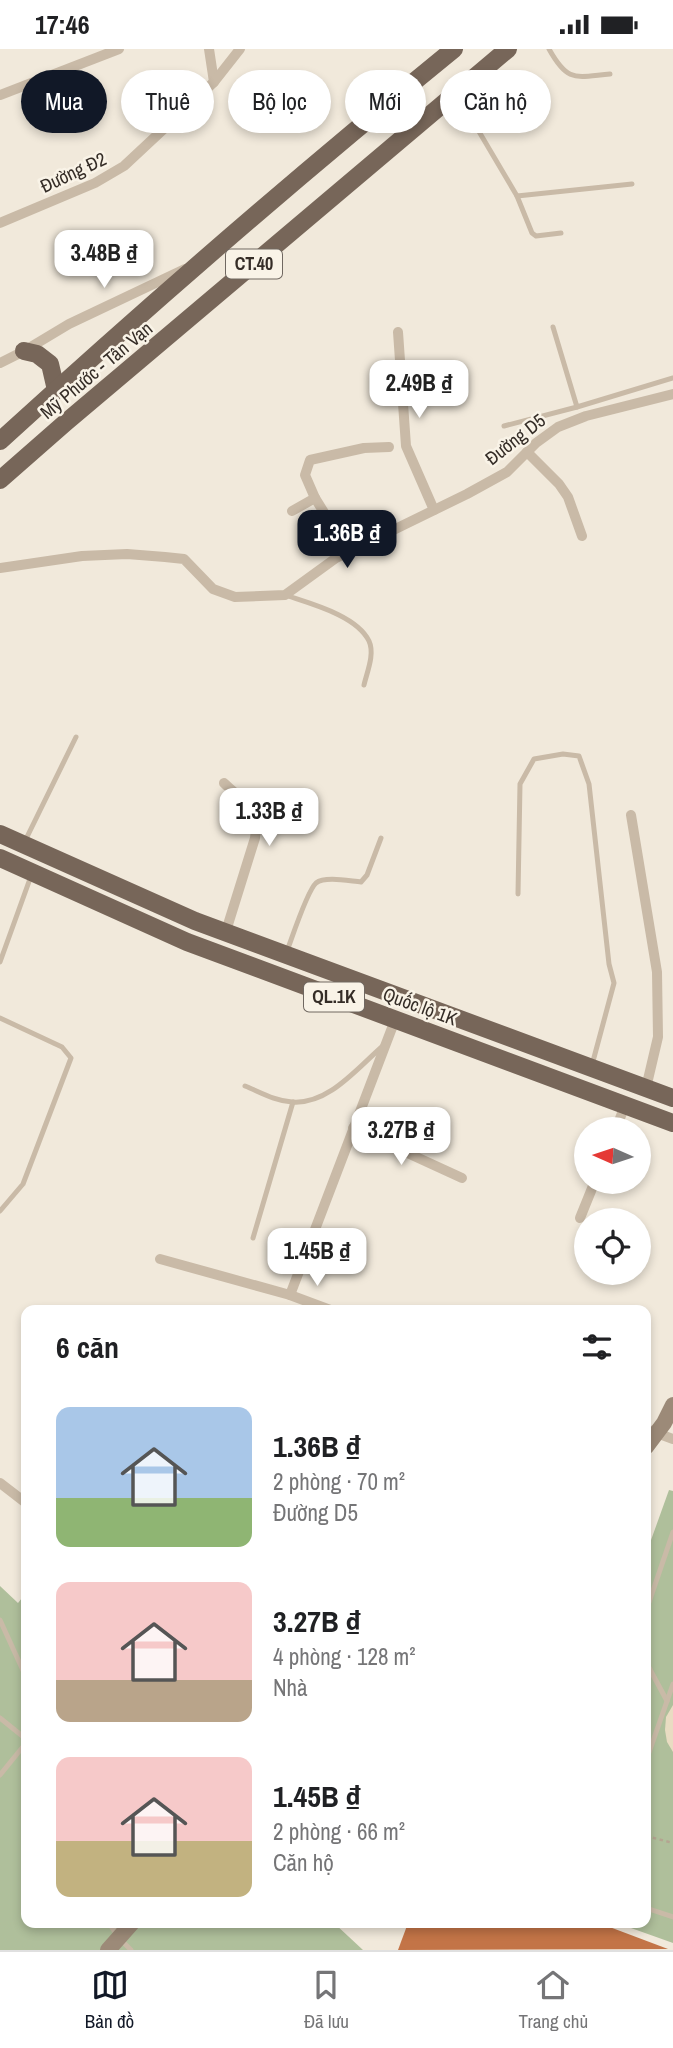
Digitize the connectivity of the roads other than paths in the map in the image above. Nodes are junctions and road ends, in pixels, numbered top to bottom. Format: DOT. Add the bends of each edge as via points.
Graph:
graph roads {
  1 [pos="119,49"];
  2 [pos="209,49"];
  3 [pos="240,49"];
  4 [pos="454,49"];
  5 [pos="508,49"];
  6 [pos="549,49"];
  7 [pos="212,70"];
  8 [pos="484,70"];
  9 [pos="610,74"];
  10 [pos="214,82"];
  11 [pos="0,95"];
  12 [pos="440,107"];
  13 [pos="159,133"];
  14 [pos="479,133"];
  15 [pos="632,184"];
  16 [pos="517,196"];
  17 [pos="0,223"];
  18 [pos="561,233"];
  19 [pos="202,261"];
  20 [pos="553,327"];
  21 [pos="398,332"];
  22 [pos="24,351"];
  23 [pos="0,363"];
  24 [pos="673,377"];
  25 [pos="56,390"];
  26 [pos="673,394"];
  27 [pos="577,407"];
  28 [pos="504,426"];
  29 [pos="0,441"];
  30 [pos="389,447"];
  31 [pos="527,452"];
  32 [pos="0,480"];
  33 [pos="315,498"];
  34 [pos="434,510"];
  35 [pos="292,511"];
  36 [pos="582,535"];
  37 [pos="348,551"];
  38 [pos="0,568"];
  39 [pos="285,594"];
  40 [pos="364,685"];
  41 [pos="76,737"];
  42 [pos="224,783"];
  43 [pos="631,815"];
  44 [pos="0,834"];
  45 [pos="381,838"];
  46 [pos="24,844"];
  47 [pos="0,858"];
  48 [pos="32,873"];
  49 [pos="518,894"];
  50 [pos="226,931"];
  51 [pos="286,954"];
  52 [pos="0,962"];
  53 [pos="0,1018"];
  54 [pos="395,1020"];
  55 [pos="386,1043"];
  56 [pos="592,1068"];
  57 [pos="245,1086"];
  58 [pos="646,1088"];
  59 [pos="673,1098"];
  60 [pos="293,1102"];
  61 [pos="625,1105"];
  62 [pos="620,1117"];
  63 [pos="673,1123"];
  64 [pos="353,1128"];
  65 [pos="462,1178"];
  66 [pos="0,1211"];
  67 [pos="253,1238"];
  68 [pos="160,1259"];
  69 [pos="290,1295"];
  70 [pos="316,1305"];
  71 [pos="672,1409"];
  72 [pos="652,1431"];
  73 [pos="673,1439"];
  74 [pos="0,1483"];
  75 [pos="21,1499"];
  76 [pos="673,1532"];
  77 [pos="651,1596"];
  78 [pos="0,1620"];
  79 [pos="21,1666"];
  80 [pos="651,1671"];
  81 [pos="673,1684"];
  82 [pos="667,1701"];
  83 [pos="0,1718"];
  84 [pos="655,1732"];
  85 [pos="651,1734"];
  86 [pos="21,1737"];
  87 [pos="651,1745"];
  88 [pos="21,1748"];
  89 [pos="0,1775"];
  90 [pos="651,1910"];
  91 [pos="673,1917"];
  92 [pos="128,1928"];
  93 [pos="114,1944"];
  94 [pos="131,1950"];
  1 -- 11 [label="street"];
  2 -- 7 [label="street"];
  3 -- 10 [label="street, Đường Đ2"];
  4 -- 19 [label="main road, Mỹ Phước - Tân Vạn / CT.40"];
  5 -- 8 [label="main road, Mỹ Phước - Tân Vạn / CT.40"];
  6 -- 9 [label="lane" via="574,77"];
  12 -- 32 [label="main road, Mỹ Phước - Tân Vạn / CT.40"];
  13 -- 17 [label="street, Đường Đ2" via="124,166 95,183"];
  14 -- 16 [label="lane"];
  15 -- 16 [label="lane"];
  16 -- 18 [label="lane" via="532,233"];
  19 -- 22 [label="street" via="69,324"];
  19 -- 25 [label="main road, Mỹ Phước - Tân Vạn / CT.40"];
  20 -- 27 [label="lane"];
  21 -- 34 [label="street" via="406,446"];
  22 -- 23 [label="street"];
  22 -- 25 [label="main road" via="50,363"];
  24 -- 27 [label="lane"];
  25 -- 29 [label="main road, Mỹ Phước - Tân Vạn / CT.40"];
  26 -- 31 [label="street, Đường D5" via="558,427"];
  27 -- 28 [label="lane"];
  30 -- 33 [label="street" via="310,460 305,475"];
  31 -- 34 [label="street, Đường D5" via="507,472"];
  31 -- 36 [label="street" via="568,497"];
  33 -- 35 [label="street"];
  33 -- 37 [label="street"];
  34 -- 37 [label="street, Đường D5"];
  37 -- 39 [label="street, Đường D5"];
  38 -- 39 [label="street" via="82,556 165,557 184,559 213,589 235,597"];
  39 -- 40 [label="lane" via="352,622 370,642"];
  41 -- 46 [label="lane"];
  42 -- 50 [label="street" via="255,812 257,824"];
  43 -- 58 [label="street" via="657,972 658,1037"];
  44 -- 46 [label="main road, Quốc lộ 1K / QL.1K"];
  45 -- 51 [label="lane" via="361,882 324,880 316,884"];
  46 -- 50 [label="main road, Quốc lộ 1K / QL.1K"];
  47 -- 48 [label="main road, Quốc lộ 1K / QL.1K"];
  48 -- 52 [label="lane"];
  48 -- 54 [label="main road, Quốc lộ 1K / QL.1K" via="187,942"];
  49 -- 56 [label="lane" via="520,784 534,759 579,756 589,784 614,983"];
  50 -- 51 [label="main road, Quốc lộ 1K / QL.1K"];
  51 -- 56 [label="main road, Quốc lộ 1K / QL.1K"];
  53 -- 66 [label="lane" via="62,1047 71,1058 23,1184"];
  54 -- 55 [label="street"];
  54 -- 61 [label="main road, Quốc lộ 1K / QL.1K"];
  55 -- 60 [label="lane" via="325,1096"];
  55 -- 64 [label="street"];
  56 -- 58 [label="main road, Quốc lộ 1K / QL.1K"];
  57 -- 60 [label="lane"];
  58 -- 59 [label="main road, Quốc lộ 1K / QL.1K"];
  60 -- 67 [label="lane"];
  61 -- 62 [label="street"];
  61 -- 63 [label="main road, Quốc lộ 1K / QL.1K"];
  64 -- 65 [label="street"];
  64 -- 69 [label="street"];
  68 -- 69 [label="street"];
  69 -- 70 [label="street"];
  71 -- 72 [label="street"];
  72 -- 73 [label="street"];
  74 -- 75 [label="street"];
  76 -- 77 [label="lane"];
  78 -- 79 [label="lane"];
  80 -- 82 [label="lane"];
  81 -- 82 [label="lane"];
  82 -- 84 [label="lane"];
  83 -- 86 [label="lane"];
  84 -- 85 [label="lane"];
  84 -- 87 [label="lane"];
  88 -- 89 [label="lane"];
  90 -- 91 [label="lane"];
  92 -- 93 [label="street"];
  93 -- 94 [label="lane"];
}
